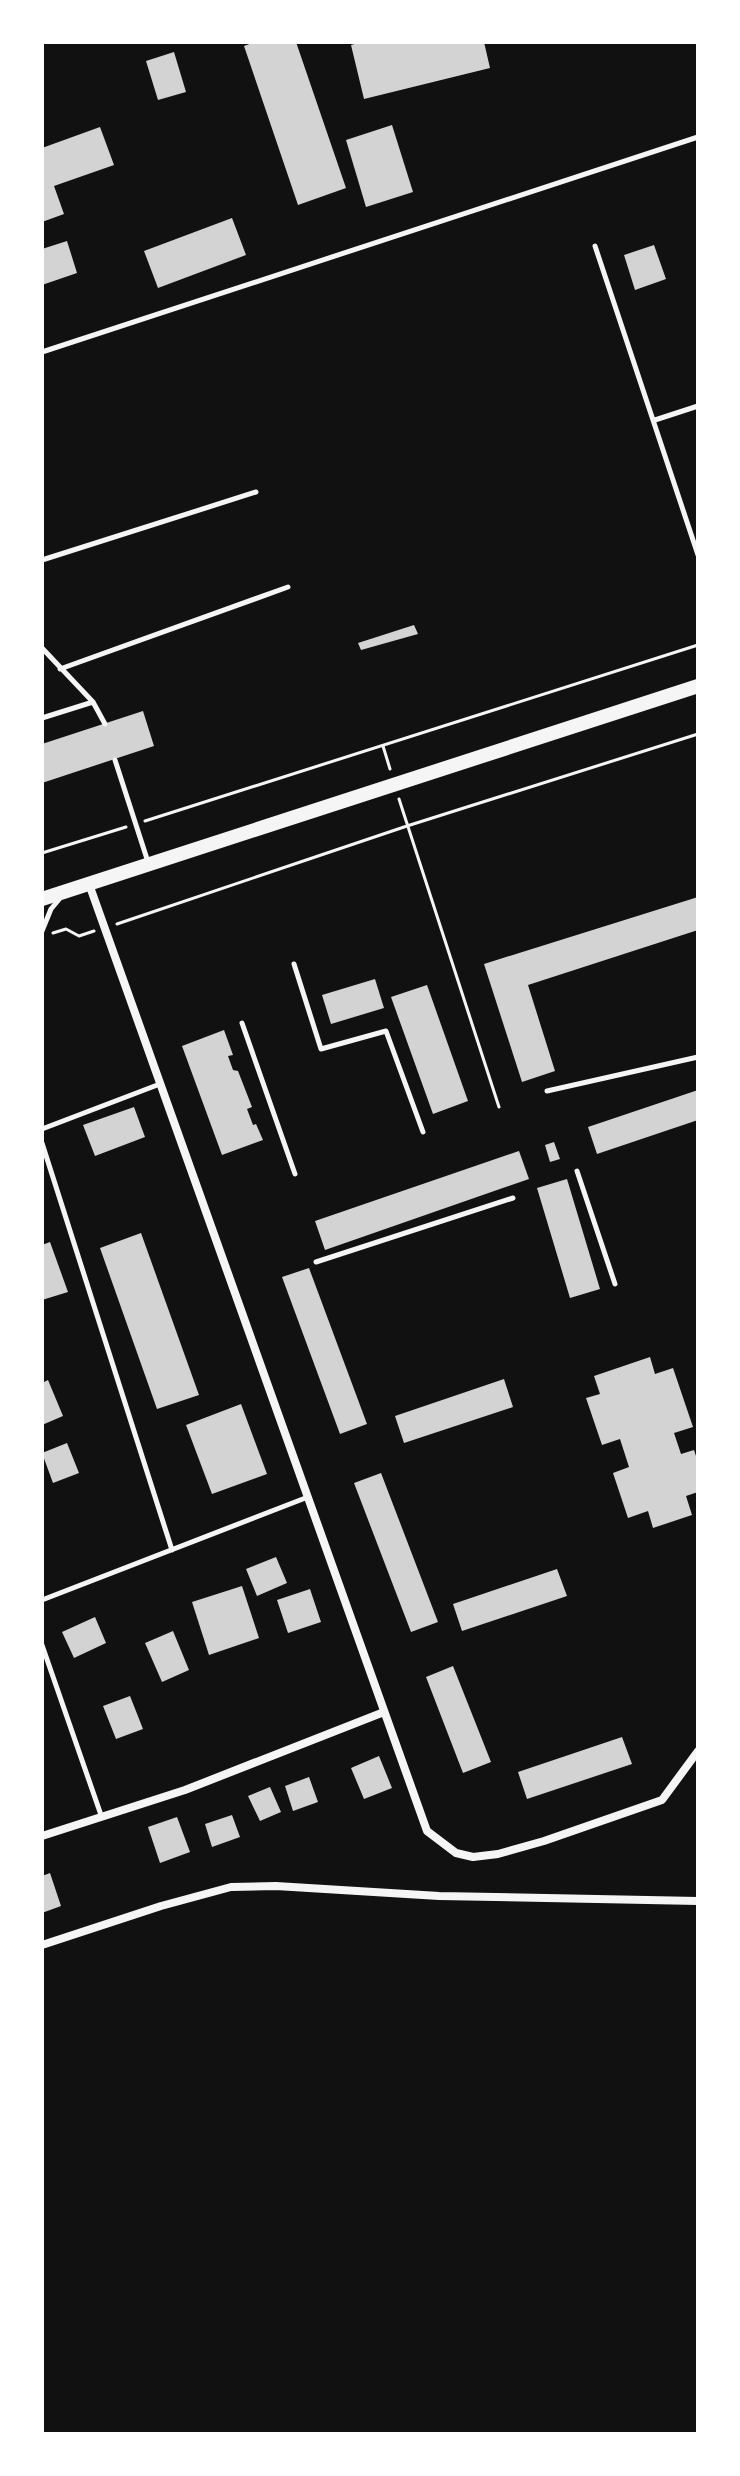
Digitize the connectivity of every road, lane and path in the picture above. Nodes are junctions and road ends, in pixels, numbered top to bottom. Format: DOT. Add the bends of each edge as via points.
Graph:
graph roads {
  1 [pos="698,137"];
  2 [pos="595,246"];
  3 [pos="42,352"];
  4 [pos="698,406"];
  5 [pos="655,420"];
  6 [pos="256,492"];
  7 [pos="698,555"];
  8 [pos="42,560"];
  9 [pos="288,587"];
  10 [pos="698,645"];
  11 [pos="42,648"];
  12 [pos="60,669"];
  13 [pos="698,686"];
  14 [pos="93,702"];
  15 [pos="42,718"];
  16 [pos="105,724"];
  17 [pos="698,734"];
  18 [pos="383,746"];
  19 [pos="115,760"];
  20 [pos="395,784"];
  21 [pos="135,824"];
  22 [pos="407,826"];
  23 [pos="42,853"];
  24 [pos="148,865"];
  25 [pos="89,884"];
  26 [pos="70,890"];
  27 [pos="42,899"];
  28 [pos="105,928"];
  29 [pos="42,933"];
  30 [pos="294,964"];
  31 [pos="242,1023"];
  32 [pos="698,1057"];
  33 [pos="160,1084"];
  34 [pos="547,1091"];
  35 [pos="499,1107"];
  36 [pos="42,1129"];
  37 [pos="423,1132"];
  38 [pos="42,1143"];
  39 [pos="577,1171"];
  40 [pos="295,1174"];
  41 [pos="513,1198"];
  42 [pos="316,1262"];
  43 [pos="615,1284"];
  44 [pos="308,1497"];
  45 [pos="172,1550"];
  46 [pos="42,1600"];
  47 [pos="42,1645"];
  48 [pos="384,1712"];
  49 [pos="698,1751"];
  50 [pos="101,1815"];
  51 [pos="42,1836"];
  52 [pos="698,1901"];
  53 [pos="42,1945"];
  1 -- 3 [label="lane"];
  2 -- 5 [label="lane"];
  4 -- 5 [label="lane"];
  5 -- 7 [label="lane"];
  6 -- 8 [label="lane"];
  9 -- 12 [label="lane"];
  10 -- 18 [label="path"];
  11 -- 12 [label="lane"];
  12 -- 14 [label="lane"];
  13 -- 20 [label="main road"];
  14 -- 15 [label="lane"];
  14 -- 16 [label="lane"];
  17 -- 22 [label="path"];
  18 -- 20 [label="path"];
  18 -- 21 [label="path"];
  19 -- 21 [label="lane"];
  20 -- 22 [label="path"];
  20 -- 24 [label="main road"];
  21 -- 23 [label="path"];
  21 -- 24 [label="lane"];
  22 -- 28 [label="path"];
  22 -- 35 [label="path"];
  24 -- 25 [label="main road"];
  25 -- 26 [label="main road"];
  25 -- 28 [label="street"];
  26 -- 27 [label="main road"];
  26 -- 29 [label="lane" via="51,909"];
  28 -- 29 [label="path" via="79,936 66,929"];
  28 -- 33 [label="street"];
  30 -- 37 [label="lane" via="321,1049 386,1031"];
  31 -- 40 [label="lane"];
  32 -- 34 [label="lane"];
  33 -- 36 [label="lane"];
  33 -- 44 [label="street"];
  38 -- 45 [label="lane"];
  39 -- 43 [label="lane"];
  41 -- 42 [label="lane"];
  44 -- 45 [label="lane"];
  44 -- 48 [label="street"];
  45 -- 46 [label="lane"];
  47 -- 50 [label="lane"];
  48 -- 49 [label="street" via="427,1831 456,1853 473,1857 528,1845 662,1800"];
  48 -- 50 [label="street" via="185,1790"];
  50 -- 51 [label="street"];
  52 -- 53 [label="street" via="231,1887"];
}
